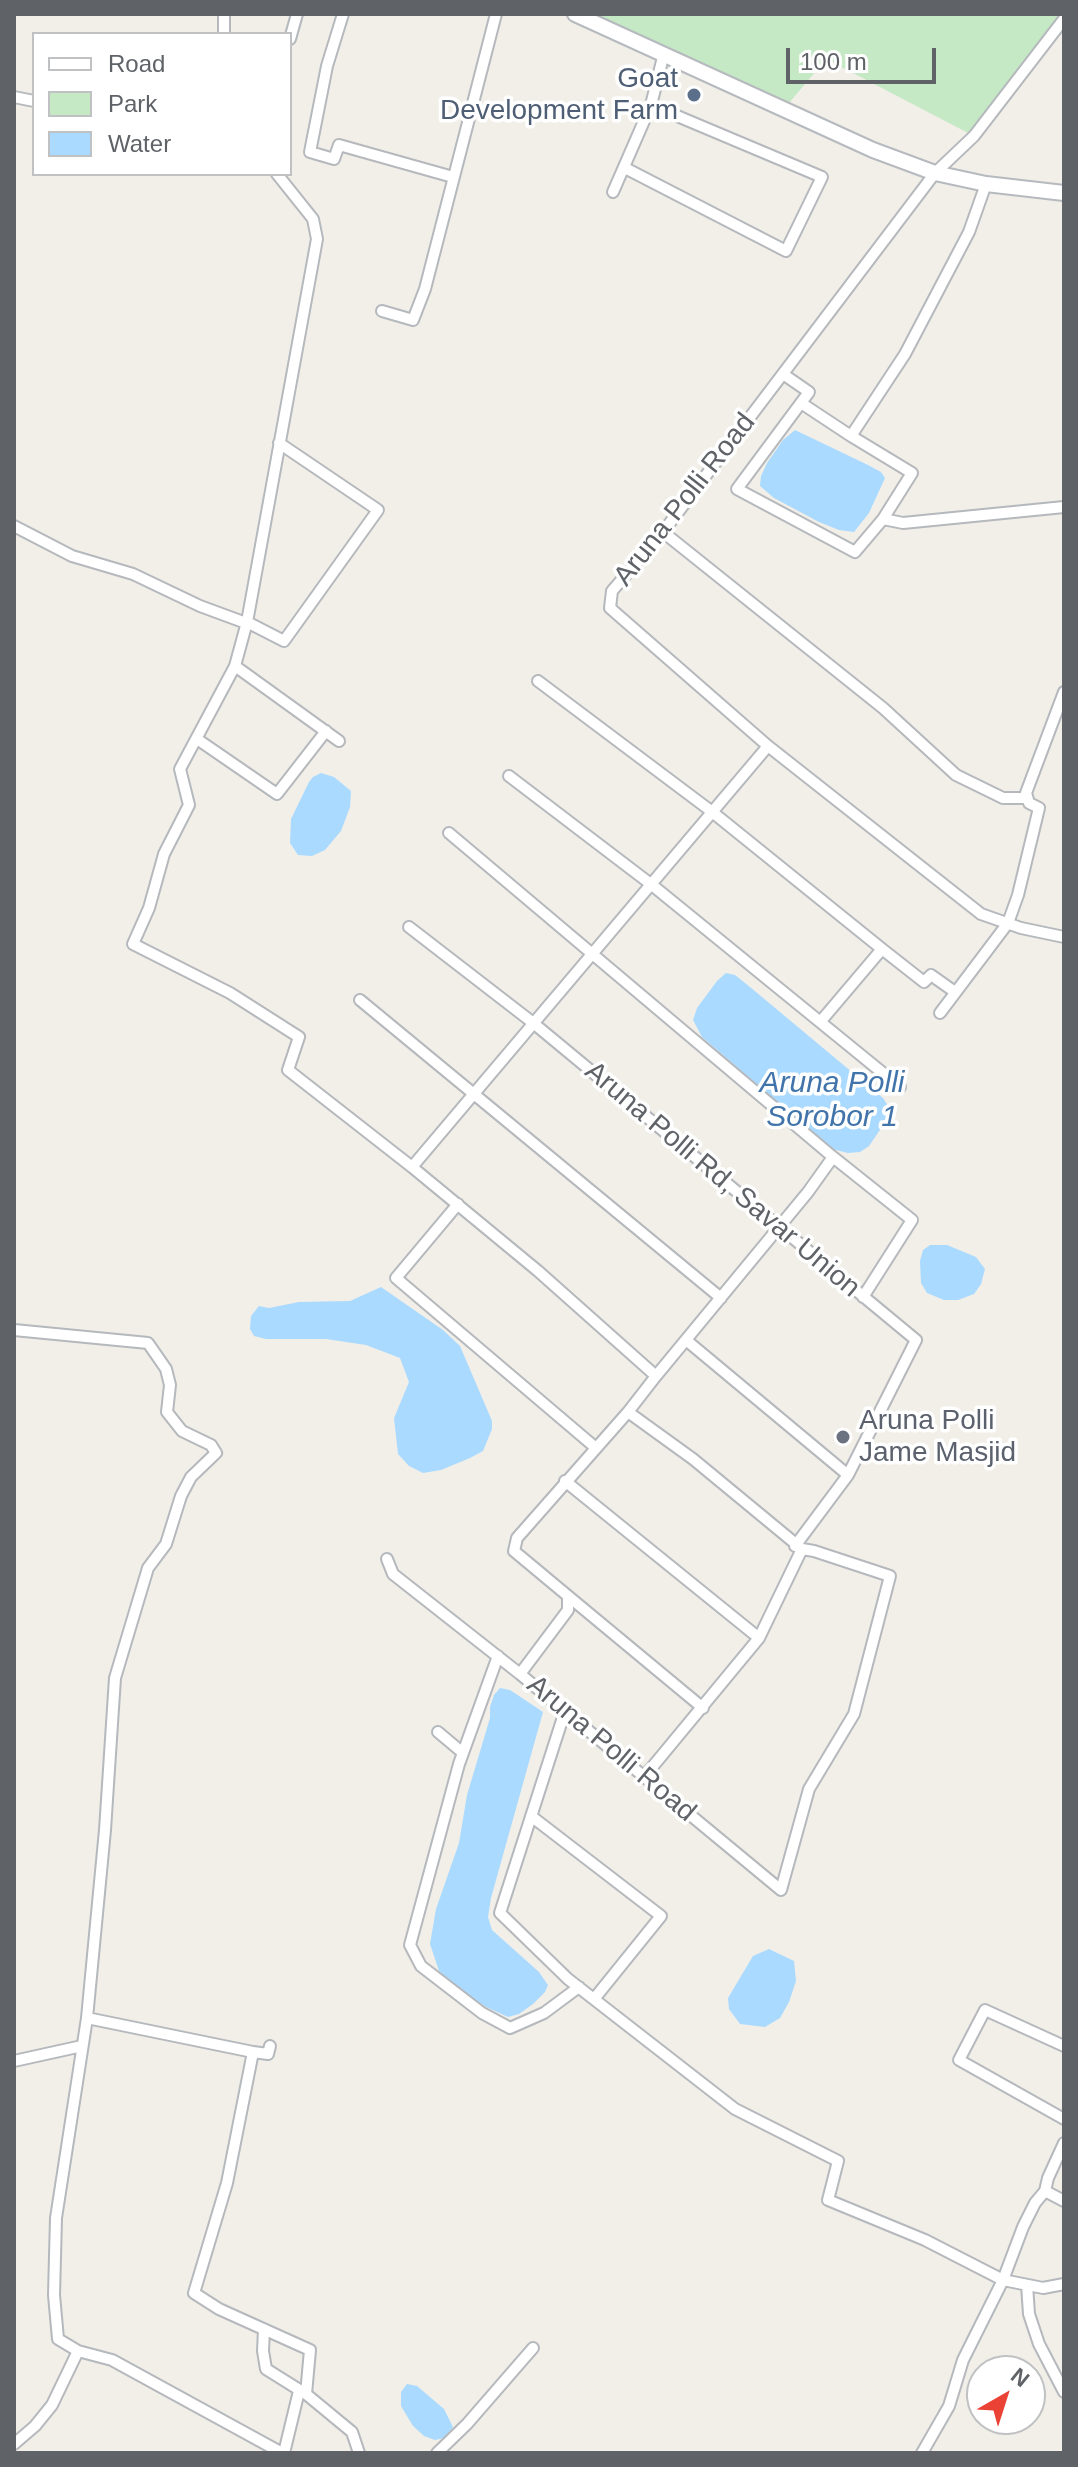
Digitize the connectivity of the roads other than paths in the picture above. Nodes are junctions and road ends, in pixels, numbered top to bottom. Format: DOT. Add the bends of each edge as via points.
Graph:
graph roads {
  1 [pos="343,14"];
  2 [pos="496,14"];
  3 [pos="575,14"];
  4 [pos="1064,19"];
  5 [pos="664,53"];
  6 [pos="651,105"];
  7 [pos="625,168"];
  8 [pos="935,173"];
  9 [pos="279,176"];
  10 [pos="453,177"];
  11 [pos="986,184"];
  12 [pos="613,192"];
  13 [pos="1064,193"];
  14 [pos="382,311"];
  15 [pos="783,374"];
  16 [pos="801,403"];
  17 [pos="851,436"];
  18 [pos="279,443"];
  19 [pos="1064,507"];
  20 [pos="883,519"];
  21 [pos="14,526"];
  22 [pos="663,532"];
  23 [pos="246,623"];
  24 [pos="235,666"];
  25 [pos="538,681"];
  26 [pos="1064,692"];
  27 [pos="326,731"];
  28 [pos="197,739"];
  29 [pos="339,741"];
  30 [pos="768,746"];
  31 [pos="509,776"];
  32 [pos="1026,798"];
  33 [pos="711,811"];
  34 [pos="449,833"];
  35 [pos="652,885"];
  36 [pos="1008,923"];
  37 [pos="409,927"];
  38 [pos="1064,937"];
  39 [pos="882,949"];
  40 [pos="595,953"];
  41 [pos="955,992"];
  42 [pos="360,1000"];
  43 [pos="940,1013"];
  44 [pos="821,1021"];
  45 [pos="532,1022"];
  46 [pos="900,1087"];
  47 [pos="474,1094"];
  48 [pos="833,1157"];
  49 [pos="412,1167"];
  50 [pos="458,1204"];
  51 [pos="778,1227"];
  52 [pos="863,1297"];
  53 [pos="721,1298"];
  54 [pos="14,1330"];
  55 [pos="686,1340"];
  56 [pos="656,1376"];
  57 [pos="628,1412"];
  58 [pos="596,1448"];
  59 [pos="848,1475"];
  60 [pos="565,1481"];
  61 [pos="798,1548"];
  62 [pos="387,1559"];
  63 [pos="568,1596"];
  64 [pos="759,1638"];
  65 [pos="498,1656"];
  66 [pos="520,1674"];
  67 [pos="703,1708"];
  68 [pos="565,1711"];
  69 [pos="438,1732"];
  70 [pos="463,1753"];
  71 [pos="644,1777"];
  72 [pos="531,1816"];
  73 [pos="579,1987"];
  74 [pos="594,1999"];
  75 [pos="87,2018"];
  76 [pos="82,2046"];
  77 [pos="270,2046"];
  78 [pos="1064,2046"];
  79 [pos="253,2052"];
  80 [pos="14,2061"];
  81 [pos="1064,2119"];
  82 [pos="1064,2143"];
  83 [pos="1045,2191"];
  84 [pos="1064,2201"];
  85 [pos="1003,2280"];
  86 [pos="1064,2284"];
  87 [pos="1027,2285"];
  88 [pos="264,2329"];
  89 [pos="533,2348"];
  90 [pos="78,2351"];
  91 [pos="302,2392"];
  92 [pos="1064,2392"];
  93 [pos="14,2444"];
  94 [pos="283,2453"];
  95 [pos="359,2453"];
  96 [pos="437,2453"];
  97 [pos="922,2453"];
  1 -- 10 [label="street" via="310,152 334,159 339,145"];
  2 -- 10 [label="street"];
  3 -- 5 [label="main road"];
  4 -- 8 [label="street, Aruna Polli Road" via="974,136"];
  5 -- 6 [label="street"];
  5 -- 8 [label="main road" via="873,150"];
  6 -- 7 [label="street"];
  6 -- 7 [label="street" via="822,177 786,251"];
  7 -- 12 [label="street"];
  8 -- 11 [label="main road"];
  8 -- 15 [label="street, Aruna Polli Road"];
  9 -- 18 [label="street" via="313,219 317,239"];
  10 -- 14 [label="street" via="413,320"];
  11 -- 13 [label="main road"];
  11 -- 17 [label="street" via="969,232 912,340"];
  15 -- 16 [label="street" via="809,392"];
  15 -- 22 [label="street, Aruna Polli Road"];
  16 -- 17 [label="street"];
  16 -- 20 [label="street" via="737,489 855,552"];
  17 -- 20 [label="street" via="912,473"];
  18 -- 23 [label="street"];
  18 -- 23 [label="street" via="378,510 284,641"];
  19 -- 20 [label="street" via="903,523"];
  21 -- 23 [label="street" via="72,556 133,574"];
  22 -- 30 [label="street, Aruna Polli Road" via="612,591 610,608"];
  22 -- 32 [label="street" via="883,708 956,775 1003,798"];
  23 -- 24 [label="street"];
  24 -- 27 [label="street"];
  24 -- 28 [label="street"];
  25 -- 33 [label="street"];
  26 -- 32 [label="street"];
  27 -- 28 [label="street" via="277,794"];
  27 -- 29 [label="street"];
  28 -- 49 [label="street" via="180,769 189,805 164,854 133,944 230,993 299,1037 288,1070"];
  30 -- 33 [label="street"];
  30 -- 36 [label="street" via="981,914"];
  31 -- 35 [label="street"];
  32 -- 36 [label="street" via="1039,808"];
  33 -- 35 [label="street"];
  33 -- 39 [label="street"];
  34 -- 40 [label="street"];
  35 -- 40 [label="street"];
  35 -- 44 [label="street"];
  36 -- 38 [label="street"];
  36 -- 41 [label="street"];
  37 -- 45 [label="street, Aruna Polli Rd, Savar Union"];
  39 -- 41 [label="street" via="924,982 931,975"];
  39 -- 44 [label="street"];
  40 -- 45 [label="street"];
  40 -- 48 [label="street"];
  41 -- 43 [label="street"];
  42 -- 47 [label="street"];
  44 -- 46 [label="street"];
  45 -- 47 [label="street"];
  45 -- 51 [label="street, Aruna Polli Rd, Savar Union"];
  47 -- 49 [label="street"];
  47 -- 53 [label="street"];
  48 -- 51 [label="street"];
  48 -- 52 [label="street" via="912,1220"];
  49 -- 50 [label="street"];
  50 -- 56 [label="street"];
  50 -- 58 [label="street" via="396,1278"];
  51 -- 52 [label="street, Aruna Polli Rd, Savar Union"];
  51 -- 53 [label="street"];
  52 -- 59 [label="street, Aruna Polli Rd, Savar Union" via="916,1340"];
  53 -- 55 [label="street"];
  54 -- 75 [label="street" via="148,1343 166,1369 167,1412 182,1431 211,1445 216,1453 191,1477 166,1544 148,1568 115,1678"];
  55 -- 56 [label="street"];
  55 -- 59 [label="street"];
  56 -- 57 [label="street"];
  57 -- 58 [label="street"];
  57 -- 61 [label="street"];
  58 -- 60 [label="street"];
  59 -- 61 [label="street"];
  60 -- 63 [label="street" via="517,1538 514,1551"];
  60 -- 64 [label="street"];
  61 -- 64 [label="street"];
  61 -- 71 [label="street, Aruna Polli Road" via="890,1576 854,1714 809,1789 781,1890"];
  62 -- 65 [label="street" via="393,1574"];
  63 -- 66 [label="street, Aruna Polli Road" via="568,1610"];
  63 -- 67 [label="street"];
  64 -- 67 [label="street"];
  65 -- 66 [label="street"];
  65 -- 70 [label="street"];
  66 -- 68 [label="street, Aruna Polli Road"];
  67 -- 71 [label="street"];
  68 -- 71 [label="street, Aruna Polli Road"];
  68 -- 72 [label="street"];
  69 -- 70 [label="street"];
  70 -- 73 [label="street" via="410,1945 421,1966 510,2028 544,2013"];
  72 -- 73 [label="street" via="500,1913"];
  72 -- 74 [label="street" via="661,1916"];
  73 -- 74 [label="street"];
  74 -- 85 [label="street" via="735,2109 838,2161 828,2200"];
  75 -- 76 [label="street"];
  75 -- 79 [label="street"];
  76 -- 80 [label="street"];
  76 -- 90 [label="street" via="56,2218 55,2279 58,2339"];
  77 -- 79 [label="street" via="268,2054"];
  78 -- 81 [label="street" via="985,2010 959,2060"];
  79 -- 88 [label="street" via="227,2183 194,2293"];
  82 -- 83 [label="street"];
  83 -- 84 [label="street"];
  83 -- 85 [label="street" via="1023,2227"];
  85 -- 87 [label="street"];
  85 -- 97 [label="street" via="963,2360 949,2406"];
  86 -- 87 [label="street"];
  87 -- 92 [label="street" via="1039,2344"];
  88 -- 91 [label="street" via="266,2369"];
  88 -- 91 [label="street" via="310,2350"];
  89 -- 96 [label="street"];
  90 -- 93 [label="street" via="52,2405"];
  90 -- 94 [label="street" via="112,2360"];
  91 -- 94 [label="street"];
  91 -- 95 [label="street" via="352,2432"];
}
